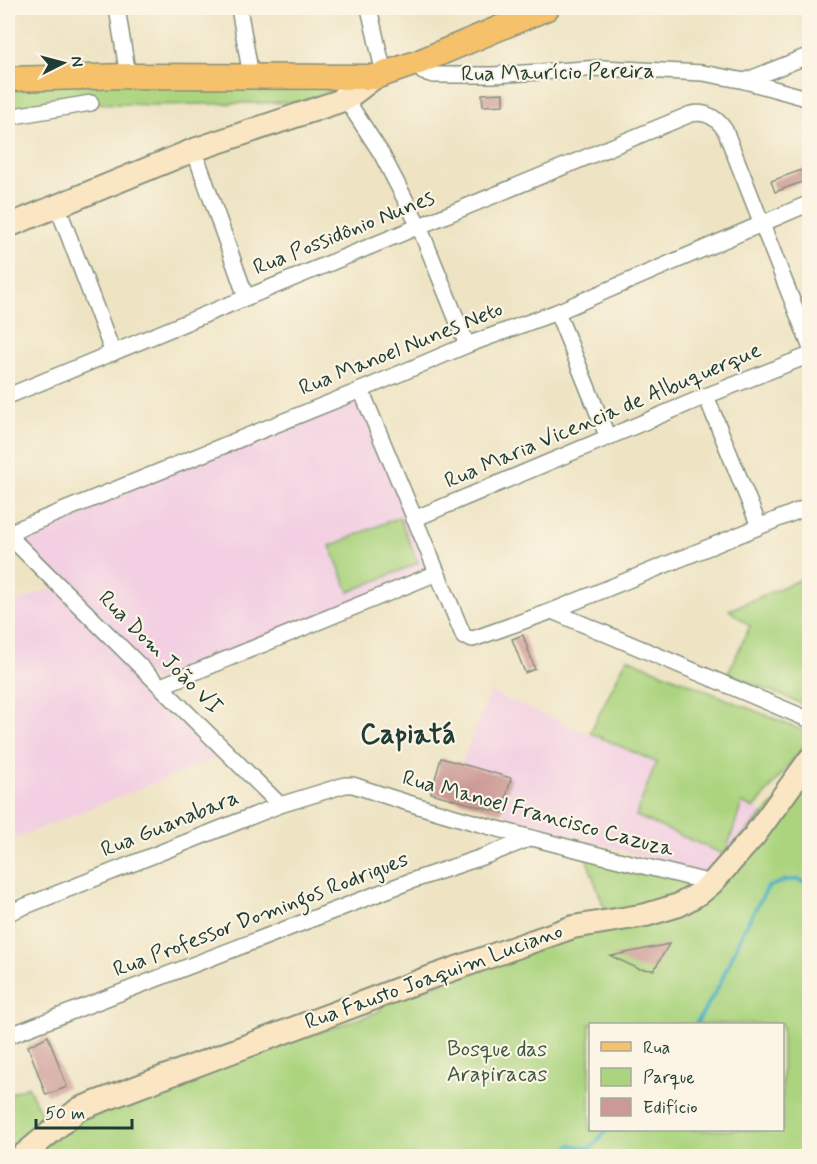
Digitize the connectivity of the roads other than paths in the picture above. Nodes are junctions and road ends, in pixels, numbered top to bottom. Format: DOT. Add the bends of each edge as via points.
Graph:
graph roads {
  1 [pos="117,8"];
  2 [pos="239,8"];
  3 [pos="369,8"];
  4 [pos="548,8"];
  5 [pos="810,56"];
  6 [pos="419,62"];
  7 [pos="380,75"];
  8 [pos="128,76"];
  9 [pos="251,76"];
  10 [pos="334,77"];
  11 [pos="8,79"];
  12 [pos="745,81"];
  13 [pos="346,99"];
  14 [pos="810,99"];
  15 [pos="91,103"];
  16 [pos="8,117"];
  17 [pos="194,150"];
  18 [pos="810,203"];
  19 [pos="57,205"];
  20 [pos="761,224"];
  21 [pos="8,226"];
  22 [pos="419,226"];
  23 [pos="246,297"];
  24 [pos="557,312"];
  25 [pos="466,345"];
  26 [pos="810,346"];
  27 [pos="113,353"];
  28 [pos="810,355"];
  29 [pos="361,390"];
  30 [pos="8,396"];
  31 [pos="706,396"];
  32 [pos="608,438"];
  33 [pos="810,506"];
  34 [pos="414,519"];
  35 [pos="759,526"];
  36 [pos="8,534"];
  37 [pos="437,573"];
  38 [pos="552,611"];
  39 [pos="161,686"];
  40 [pos="810,720"];
  41 [pos="810,759"];
  42 [pos="353,785"];
  43 [pos="280,805"];
  44 [pos="531,838"];
  45 [pos="712,884"];
  46 [pos="8,914"];
  47 [pos="8,1036"];
  48 [pos="22,1156"];
  1 -- 8 [label="street"];
  2 -- 9 [label="street"];
  3 -- 7 [label="street"];
  4 -- 6 [label="main road"];
  5 -- 12 [label="street"];
  6 -- 7 [label="main road"];
  6 -- 12 [label="street, Rua Maurício Pereira" via="423,72 435,75 601,68 703,73"];
  7 -- 10 [label="main road"];
  7 -- 13 [label="street"];
  8 -- 9 [label="main road"];
  8 -- 11 [label="main road"];
  9 -- 10 [label="main road"];
  10 -- 13 [label="street"];
  12 -- 14 [label="street, Rua Maurício Pereira"];
  13 -- 17 [label="street"];
  13 -- 22 [label="street" via="381,153"];
  15 -- 16 [label="street"];
  17 -- 19 [label="street"];
  17 -- 23 [label="street"];
  18 -- 20 [label="street, Rua Manoel Nunes Neto"];
  19 -- 21 [label="street"];
  19 -- 27 [label="street"];
  20 -- 22 [label="street, Rua Possidônio Nunes" via="725,130 719,121 699,113"];
  20 -- 24 [label="street, Rua Manoel Nunes Neto"];
  20 -- 26 [label="street"];
  22 -- 23 [label="street, Rua Possidônio Nunes"];
  22 -- 25 [label="street"];
  23 -- 27 [label="street, Rua Possidônio Nunes"];
  24 -- 25 [label="street, Rua Manoel Nunes Neto"];
  24 -- 32 [label="street"];
  25 -- 29 [label="street, Rua Manoel Nunes Neto"];
  27 -- 30 [label="street, Rua Possidônio Nunes"];
  28 -- 31 [label="street, Rua Maria Vicencia de Albuquerque"];
  29 -- 34 [label="street"];
  29 -- 36 [label="street, Rua Manoel Nunes Neto"];
  31 -- 32 [label="street, Rua Maria Vicencia de Albuquerque"];
  31 -- 35 [label="street"];
  32 -- 34 [label="street, Rua Maria Vicencia de Albuquerque"];
  33 -- 35 [label="street"];
  34 -- 37 [label="street"];
  35 -- 38 [label="street"];
  36 -- 39 [label="street, Rua Dom João VI"];
  37 -- 38 [label="street" via="466,639"];
  37 -- 39 [label="street"];
  38 -- 40 [label="street"];
  39 -- 43 [label="street, Rua Dom João VI"];
  41 -- 45 [label="street, Rua Fausto Joaquim Luciano" via="754,836"];
  42 -- 43 [label="street, Rua Guanabara"];
  42 -- 44 [label="street, Rua Manoel Francisco Cazuza" via="412,806"];
  43 -- 46 [label="street, Rua Guanabara"];
  44 -- 45 [label="street, Rua Manoel Francisco Cazuza"];
  44 -- 47 [label="street, Rua Professor Domingos Rodrigues"];
  45 -- 48 [label="street, Rua Fausto Joaquim Luciano" via="679,905 646,915 573,927 79,1109"];
}
